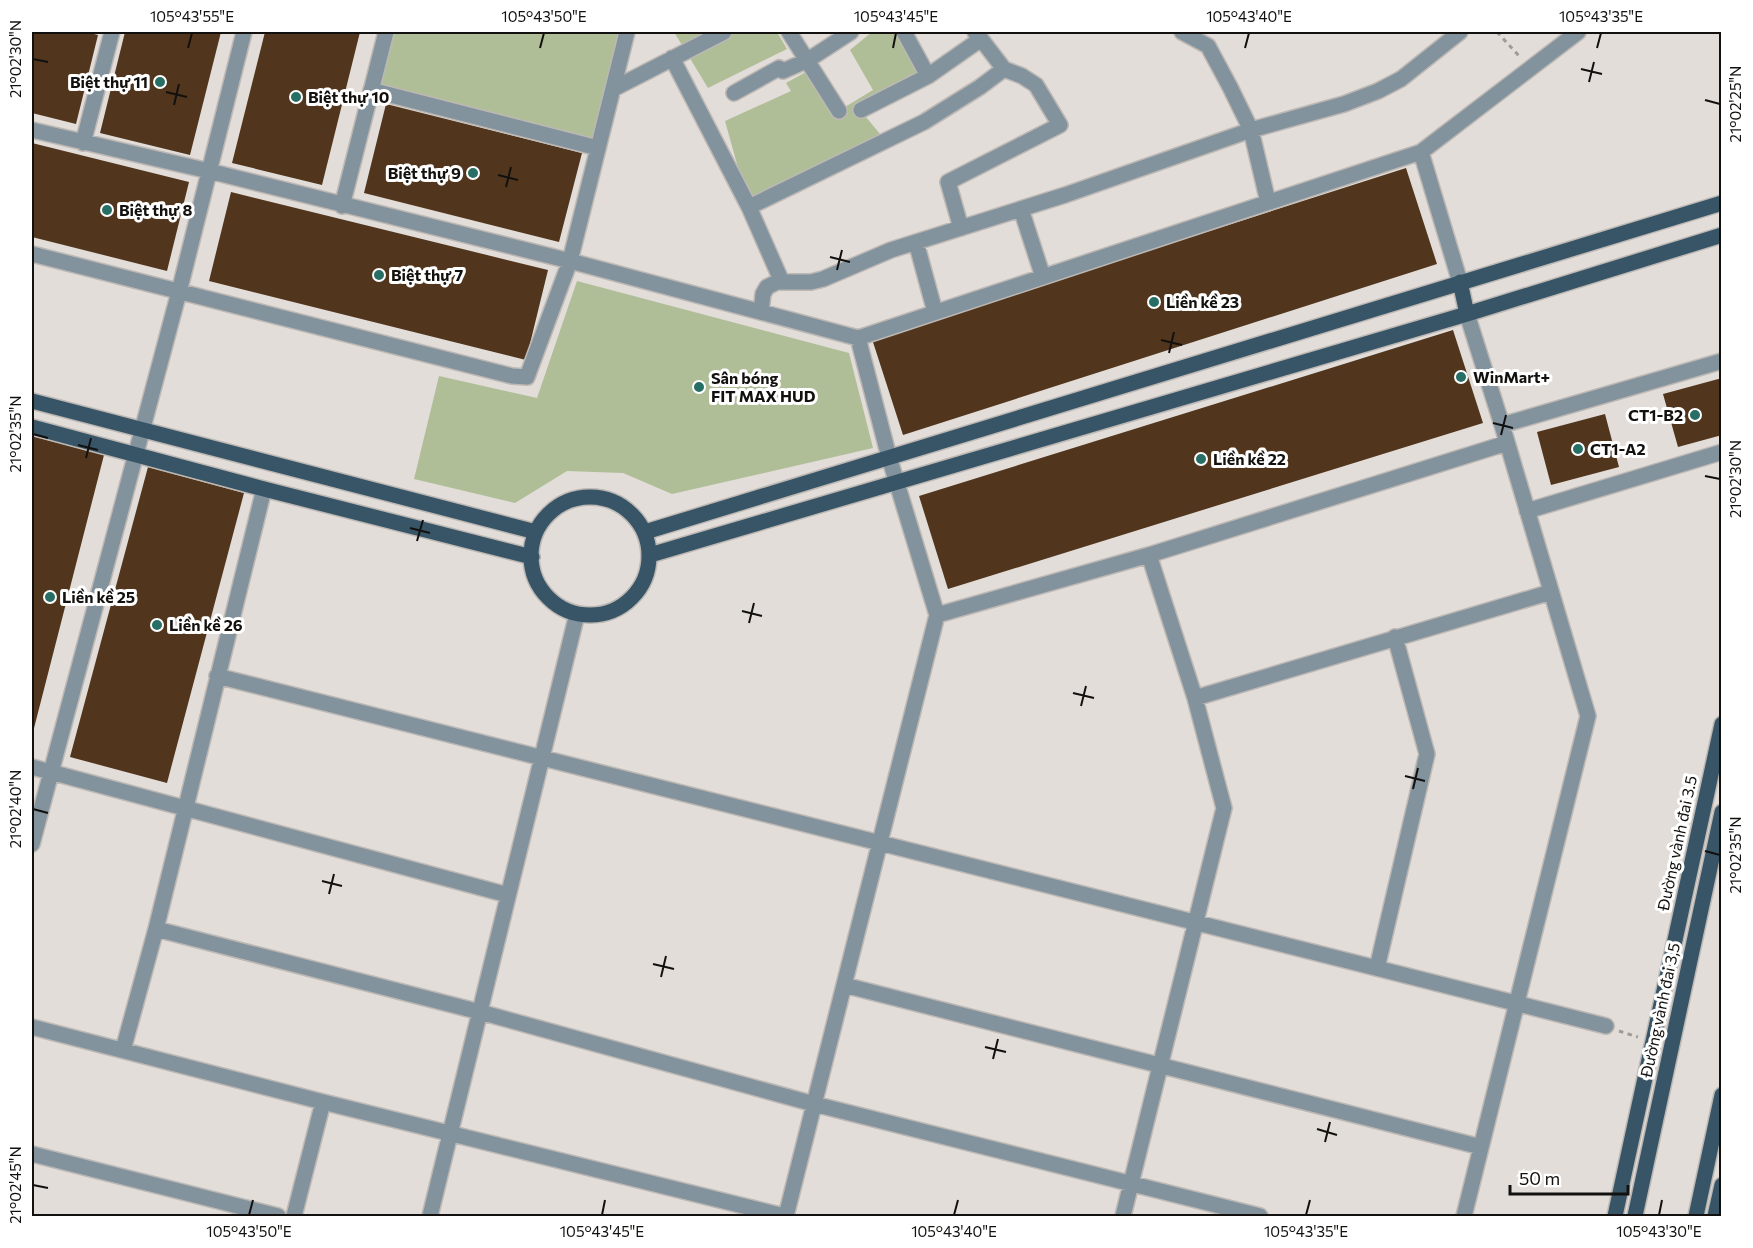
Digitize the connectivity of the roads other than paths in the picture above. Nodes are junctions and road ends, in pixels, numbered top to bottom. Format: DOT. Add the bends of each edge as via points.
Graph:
graph roads {
  1 [pos="112,32"];
  2 [pos="244,32"];
  3 [pos="386,32"];
  4 [pos="627,32"];
  5 [pos="724,32"];
  6 [pos="789,32"];
  7 [pos="851,32"];
  8 [pos="904,32"];
  9 [pos="1182,32"];
  10 [pos="1460,32"];
  11 [pos="1578,32"];
  12 [pos="978,35"];
  13 [pos="1201,36"];
  14 [pos="672,58"];
  15 [pos="808,60"];
  16 [pos="1004,69"];
  17 [pos="928,76"];
  18 [pos="613,89"];
  19 [pos="371,90"];
  20 [pos="734,93"];
  21 [pos="861,110"];
  22 [pos="839,111"];
  23 [pos="32,130"];
  24 [pos="1251,130"];
  25 [pos="83,143"];
  26 [pos="598,148"];
  27 [pos="1421,152"];
  28 [pos="209,171"];
  29 [pos="1268,202"];
  30 [pos="1722,203"];
  31 [pos="342,206"];
  32 [pos="749,207"];
  33 [pos="1021,209"];
  34 [pos="961,228"];
  35 [pos="1722,235"];
  36 [pos="916,242"];
  37 [pos="32,254"];
  38 [pos="570,261"];
  39 [pos="1042,277"];
  40 [pos="783,282"];
  41 [pos="1460,282"];
  42 [pos="179,292"];
  43 [pos="761,312"];
  44 [pos="935,312"];
  45 [pos="1467,314"];
  46 [pos="858,338"];
  47 [pos="1722,361"];
  48 [pos="32,401"];
  49 [pos="1502,424"];
  50 [pos="32,427"];
  51 [pos="142,429"];
  52 [pos="1508,443"];
  53 [pos="1722,452"];
  54 [pos="135,454"];
  55 [pos="889,458"];
  56 [pos="896,480"];
  57 [pos="264,489"];
  58 [pos="1527,511"];
  59 [pos="536,532"];
  60 [pos="645,532"];
  61 [pos="650,555"];
  62 [pos="1149,555"];
  63 [pos="532,557"];
  64 [pos="1551,592"];
  65 [pos="577,614"];
  66 [pos="938,615"];
  67 [pos="1395,637"];
  68 [pos="217,676"];
  69 [pos="1195,698"];
  70 [pos="1722,724"];
  71 [pos="541,758"];
  72 [pos="32,767"];
  73 [pos="50,772"];
  74 [pos="184,809"];
  75 [pos="1722,812"];
  76 [pos="880,843"];
  77 [pos="32,844"];
  78 [pos="508,895"];
  79 [pos="1195,923"];
  80 [pos="156,929"];
  81 [pos="1377,968"];
  82 [pos="844,985"];
  83 [pos="1517,1004"];
  84 [pos="480,1012"];
  85 [pos="1606,1026"];
  86 [pos="32,1027"];
  87 [pos="123,1050"];
  88 [pos="1160,1065"];
  89 [pos="1722,1095"];
  90 [pos="323,1102"];
  91 [pos="814,1104"];
  92 [pos="450,1132"];
  93 [pos="1481,1147"];
  94 [pos="32,1154"];
  95 [pos="1131,1184"];
  96 [pos="1722,1185"];
  97 [pos="278,1216"];
  98 [pos="294,1216"];
  99 [pos="430,1216"];
  100 [pos="785,1216"];
  101 [pos="1123,1216"];
  102 [pos="1260,1216"];
  103 [pos="1464,1216"];
  104 [pos="1615,1216"];
  105 [pos="1635,1216"];
  106 [pos="1696,1216"];
  107 [pos="1715,1216"];
  1 -- 25 [label="street"];
  2 -- 28 [label="street"];
  3 -- 19 [label="street"];
  4 -- 18 [label="street"];
  5 -- 14 [label="street"];
  6 -- 15 [label="street"];
  7 -- 15 [label="street"];
  8 -- 17 [label="street"];
  9 -- 13 [label="street"];
  10 -- 24 [label="street" via="1401,79 1378,91"];
  11 -- 27 [label="street"];
  12 -- 16 [label="street"];
  12 -- 17 [label="street"];
  13 -- 24 [label="street"];
  14 -- 18 [label="street"];
  14 -- 32 [label="street"];
  15 -- 20 [label="street" via="783,71 779,68"];
  15 -- 22 [label="street"];
  16 -- 32 [label="street" via="924,122"];
  16 -- 34 [label="street" via="1031,80 1060,125 948,182"];
  17 -- 21 [label="street"];
  18 -- 26 [label="street"];
  19 -- 26 [label="street"];
  19 -- 31 [label="street"];
  23 -- 25 [label="street"];
  24 -- 29 [label="street"];
  24 -- 33 [label="street"];
  25 -- 28 [label="street"];
  26 -- 38 [label="street"];
  27 -- 29 [label="street"];
  27 -- 41 [label="street"];
  28 -- 31 [label="street"];
  28 -- 42 [label="street"];
  29 -- 39 [label="street"];
  30 -- 41 [label="main road"];
  31 -- 38 [label="street"];
  32 -- 40 [label="street"];
  33 -- 34 [label="street"];
  33 -- 39 [label="street"];
  34 -- 36 [label="street"];
  35 -- 45 [label="main road"];
  36 -- 40 [label="street" via="823,279"];
  36 -- 44 [label="street"];
  37 -- 42 [label="street"];
  38 -- 42 [label="street" via="527,377"];
  38 -- 43 [label="street"];
  39 -- 44 [label="street"];
  40 -- 43 [label="street" via="767,288"];
  41 -- 45 [label="main road"];
  41 -- 55 [label="main road"];
  42 -- 51 [label="street"];
  43 -- 46 [label="street"];
  44 -- 46 [label="street"];
  45 -- 49 [label="street"];
  45 -- 56 [label="main road"];
  46 -- 55 [label="street"];
  47 -- 49 [label="street"];
  48 -- 51 [label="main road"];
  49 -- 52 [label="street"];
  50 -- 54 [label="main road"];
  51 -- 54 [label="street"];
  51 -- 59 [label="main road"];
  52 -- 58 [label="street"];
  52 -- 62 [label="street"];
  53 -- 58 [label="street"];
  54 -- 57 [label="main road"];
  54 -- 73 [label="street"];
  55 -- 56 [label="street"];
  55 -- 60 [label="main road"];
  56 -- 61 [label="main road"];
  56 -- 66 [label="street"];
  57 -- 63 [label="main road"];
  57 -- 68 [label="street"];
  58 -- 64 [label="street"];
  59 -- 60 [label="main road" via="559,506 592,497 624,507"];
  59 -- 63 [label="main road"];
  60 -- 61 [label="main road"];
  61 -- 65 [label="main road" via="642,586 630,601 614,611"];
  62 -- 66 [label="street"];
  62 -- 69 [label="street"];
  63 -- 65 [label="main road" via="537,582 547,596"];
  64 -- 67 [label="street"];
  64 -- 83 [label="street" via="1588,716"];
  65 -- 71 [label="street"];
  66 -- 76 [label="street"];
  67 -- 69 [label="street"];
  67 -- 81 [label="street" via="1427,754"];
  68 -- 71 [label="street"];
  68 -- 74 [label="street"];
  69 -- 79 [label="street" via="1224,808"];
  70 -- 104 [label="main road, Đường vành đai 3.5"];
  71 -- 76 [label="street"];
  71 -- 78 [label="street"];
  72 -- 73 [label="street"];
  73 -- 74 [label="street"];
  73 -- 77 [label="street"];
  74 -- 78 [label="street"];
  74 -- 80 [label="street"];
  75 -- 105 [label="main road, Đường vành đai 3,5"];
  76 -- 79 [label="street"];
  76 -- 82 [label="street"];
  78 -- 84 [label="street"];
  79 -- 81 [label="street"];
  79 -- 88 [label="street"];
  80 -- 84 [label="street"];
  80 -- 87 [label="street"];
  81 -- 83 [label="street"];
  82 -- 88 [label="street"];
  82 -- 91 [label="street"];
  83 -- 85 [label="street"];
  83 -- 93 [label="street"];
  84 -- 91 [label="street"];
  84 -- 92 [label="street"];
  86 -- 87 [label="street"];
  87 -- 90 [label="street"];
  88 -- 93 [label="street"];
  88 -- 95 [label="street"];
  89 -- 106 [label="main road"];
  90 -- 92 [label="street"];
  90 -- 98 [label="street"];
  91 -- 95 [label="street"];
  91 -- 100 [label="street"];
  92 -- 99 [label="street"];
  92 -- 100 [label="street"];
  93 -- 103 [label="street"];
  94 -- 97 [label="street"];
  95 -- 101 [label="street"];
  95 -- 102 [label="street"];
  96 -- 107 [label="main road"];
}
